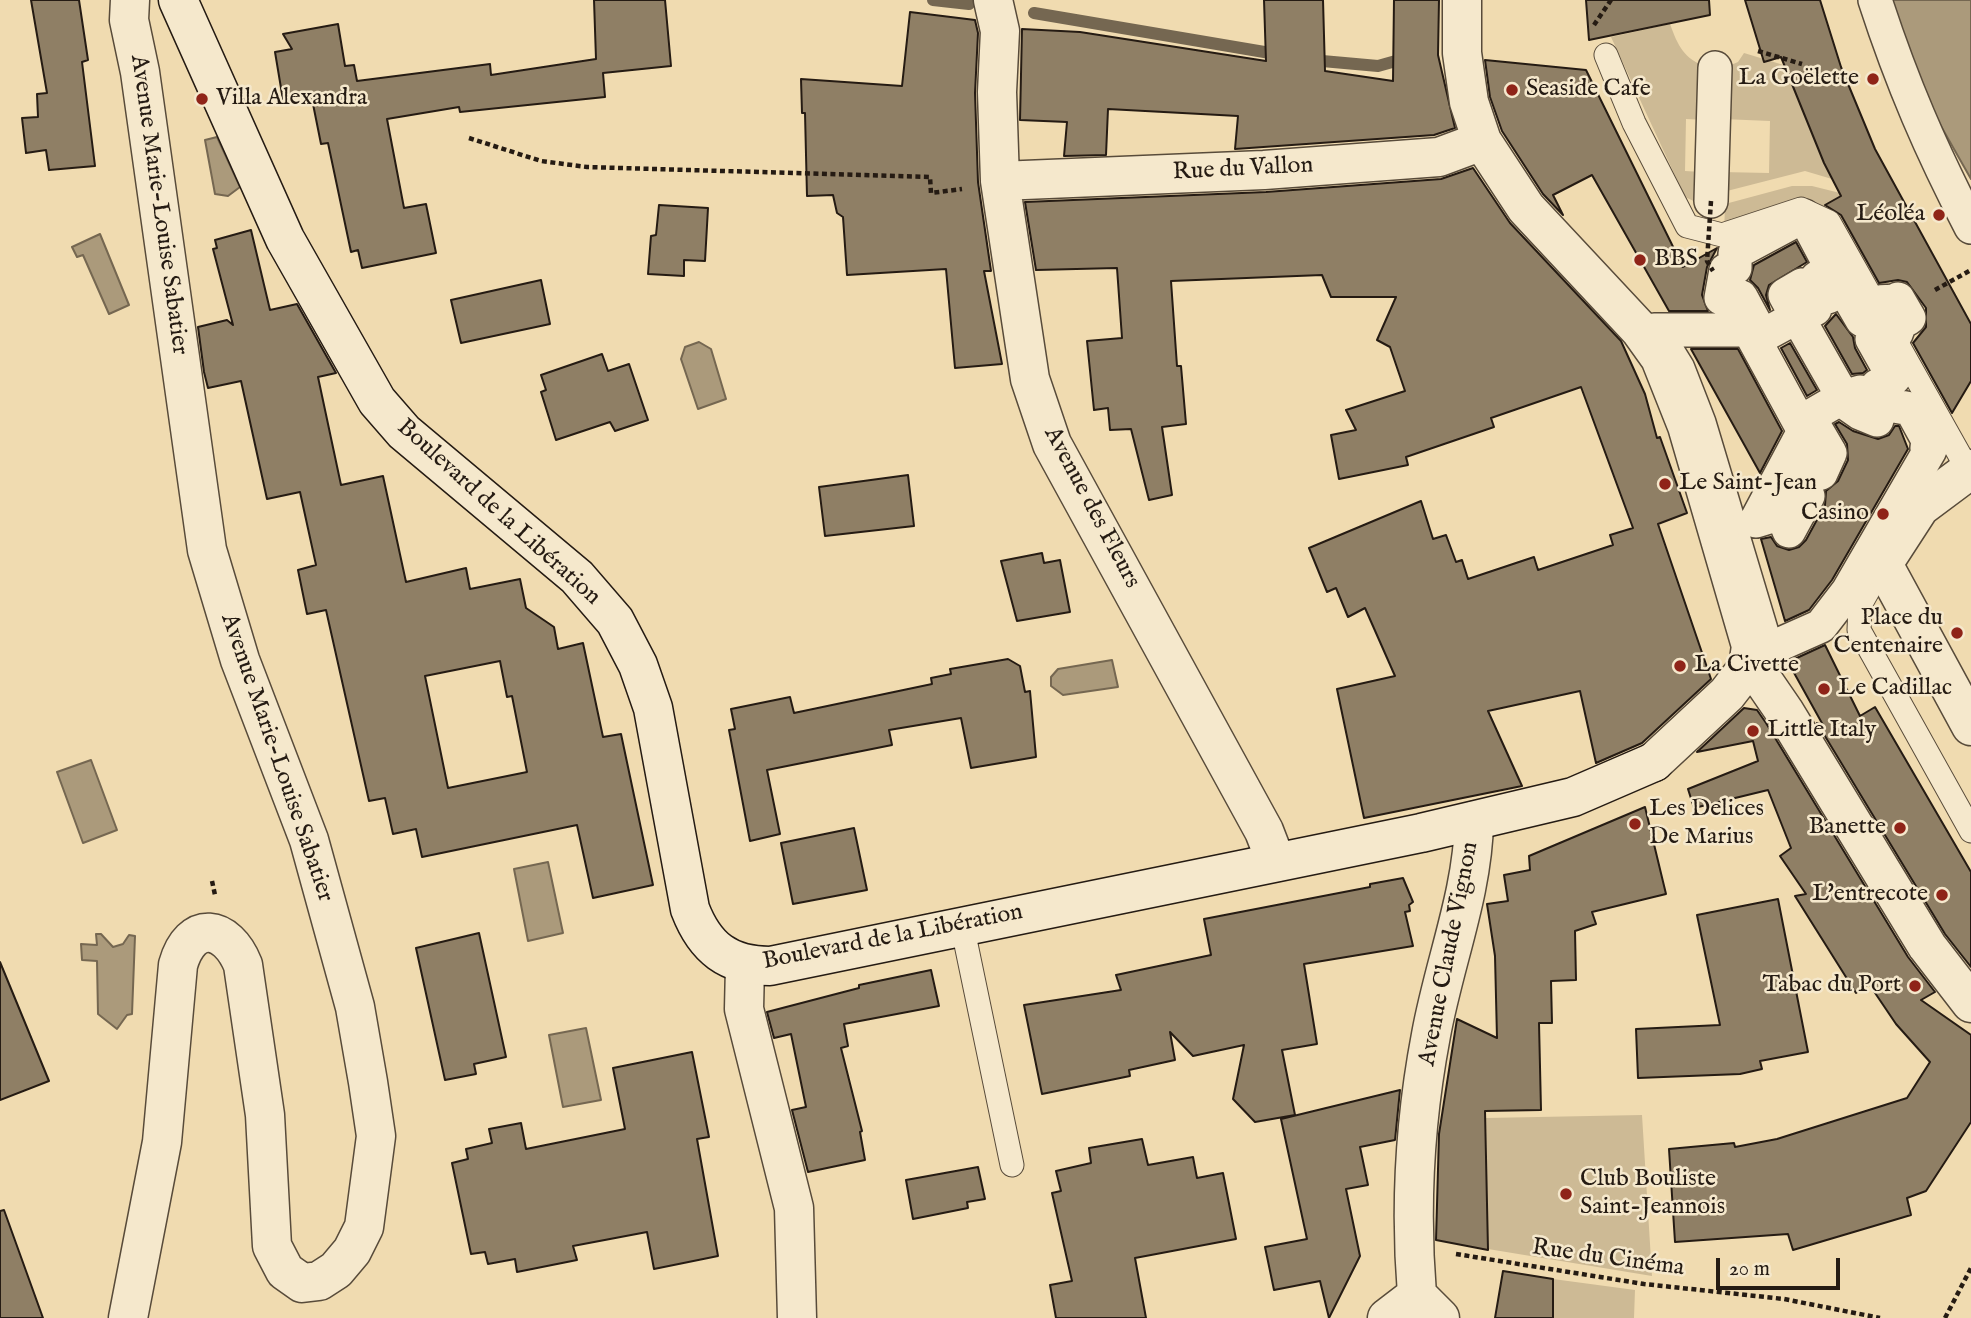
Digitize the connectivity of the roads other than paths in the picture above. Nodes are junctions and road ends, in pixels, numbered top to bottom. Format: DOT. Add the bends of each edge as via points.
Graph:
graph roads {
  1 [pos="130,0"];
  2 [pos="178,0"];
  3 [pos="992,0"];
  4 [pos="1462,0"];
  5 [pos="1875,0"];
  6 [pos="1606,55"];
  7 [pos="1715,68"];
  8 [pos="1482,141"];
  9 [pos="1000,181"];
  10 [pos="1711,201"];
  11 [pos="1971,227"];
  12 [pos="1875,304"];
  13 [pos="1893,335"];
  14 [pos="1970,469"];
  15 [pos="1883,564"];
  16 [pos="1748,667"];
  17 [pos="1971,726"];
  18 [pos="1474,821"];
  19 [pos="1971,831"];
  20 [pos="1276,862"];
  21 [pos="962,925"];
  22 [pos="745,966"];
  23 [pos="1971,1003"];
  24 [pos="1012,1165"];
  25 [pos="1415,1310"];
  26 [pos="128,1318"];
  27 [pos="797,1318"];
  1 -- 26 [label="street, Avenue Marie-Louise Sabatier" via="129,20 206,550 240,660 309,840 355,1007 376,1136 364,1227 352,1251 319,1281 302,1283 285,1272 272,1245 265,1115 243,965 235,946 219,934 198,934 184,945 178,965 162,1142"];
  2 -- 22 [label="street, Boulevard de la Libération" via="285,239 377,401 414,440 577,577 615,621 653,708 690,909 698,929 726,957"];
  3 -- 9 [label="street, Avenue des Fleurs" via="1000,31"];
  4 -- 8 [label="street" via="1467,90"];
  5 -- 11 [label="street" via="1932,153"];
  6 -- 12 [label="lane" via="1687,226 1722,235 1801,209 1829,222"];
  7 -- 10 [label="street"];
  8 -- 9 [label="street, Rue du Vallon" via="1439,157"];
  8 -- 16 [label="street" via="1526,208 1660,359 1678,399 1745,623 1751,646"];
  9 -- 20 [label="street, Avenue des Fleurs" via="1030,379 1052,444 1258,819"];
  12 -- 13 [label="street" via="1898,299 1905,311 1909,318"];
  12 -- 13 [label="street" via="1862,320 1844,289 1828,297 1817,278 1832,270 1804,216 1735,253 1735,268 1726,270 1721,298 1741,297 1762,336 1797,317 1785,295 1802,285 1815,309 1798,318 1843,397 1860,392 1877,419 1840,399 1809,417 1830,453 1821,472 1811,468 1799,491 1808,496 1789,531 1782,513 1756,521 1804,431 1749,330 1654,330 1678,369 1699,423 1767,650 1821,626 1849,591 1930,450 1911,410 1889,405 1877,387 1894,378 1872,339"];
  13 -- 14 [label="lane"];
  14 -- 15 [label="street" via="1920,508"];
  15 -- 17 [label="street"];
  15 -- 19 [label="lane" via="1860,605 1859,629"];
  16 -- 18 [label="street, Avenue Claude Vignon" via="1727,694 1654,762 1573,797"];
  16 -- 23 [label="street" via="1784,711 1927,946"];
  18 -- 20 [label="street, Boulevard de la Libération"];
  18 -- 25 [label="street, Avenue Claude Vignon" via="1474,852 1431,1035 1419,1136"];
  20 -- 21 [label="street, Boulevard de la Libération"];
  21 -- 22 [label="street, Boulevard de la Libération" via="770,966"];
  21 -- 24 [label="lane"];
  22 -- 27 [label="street" via="744,1009 794,1208"];
}
